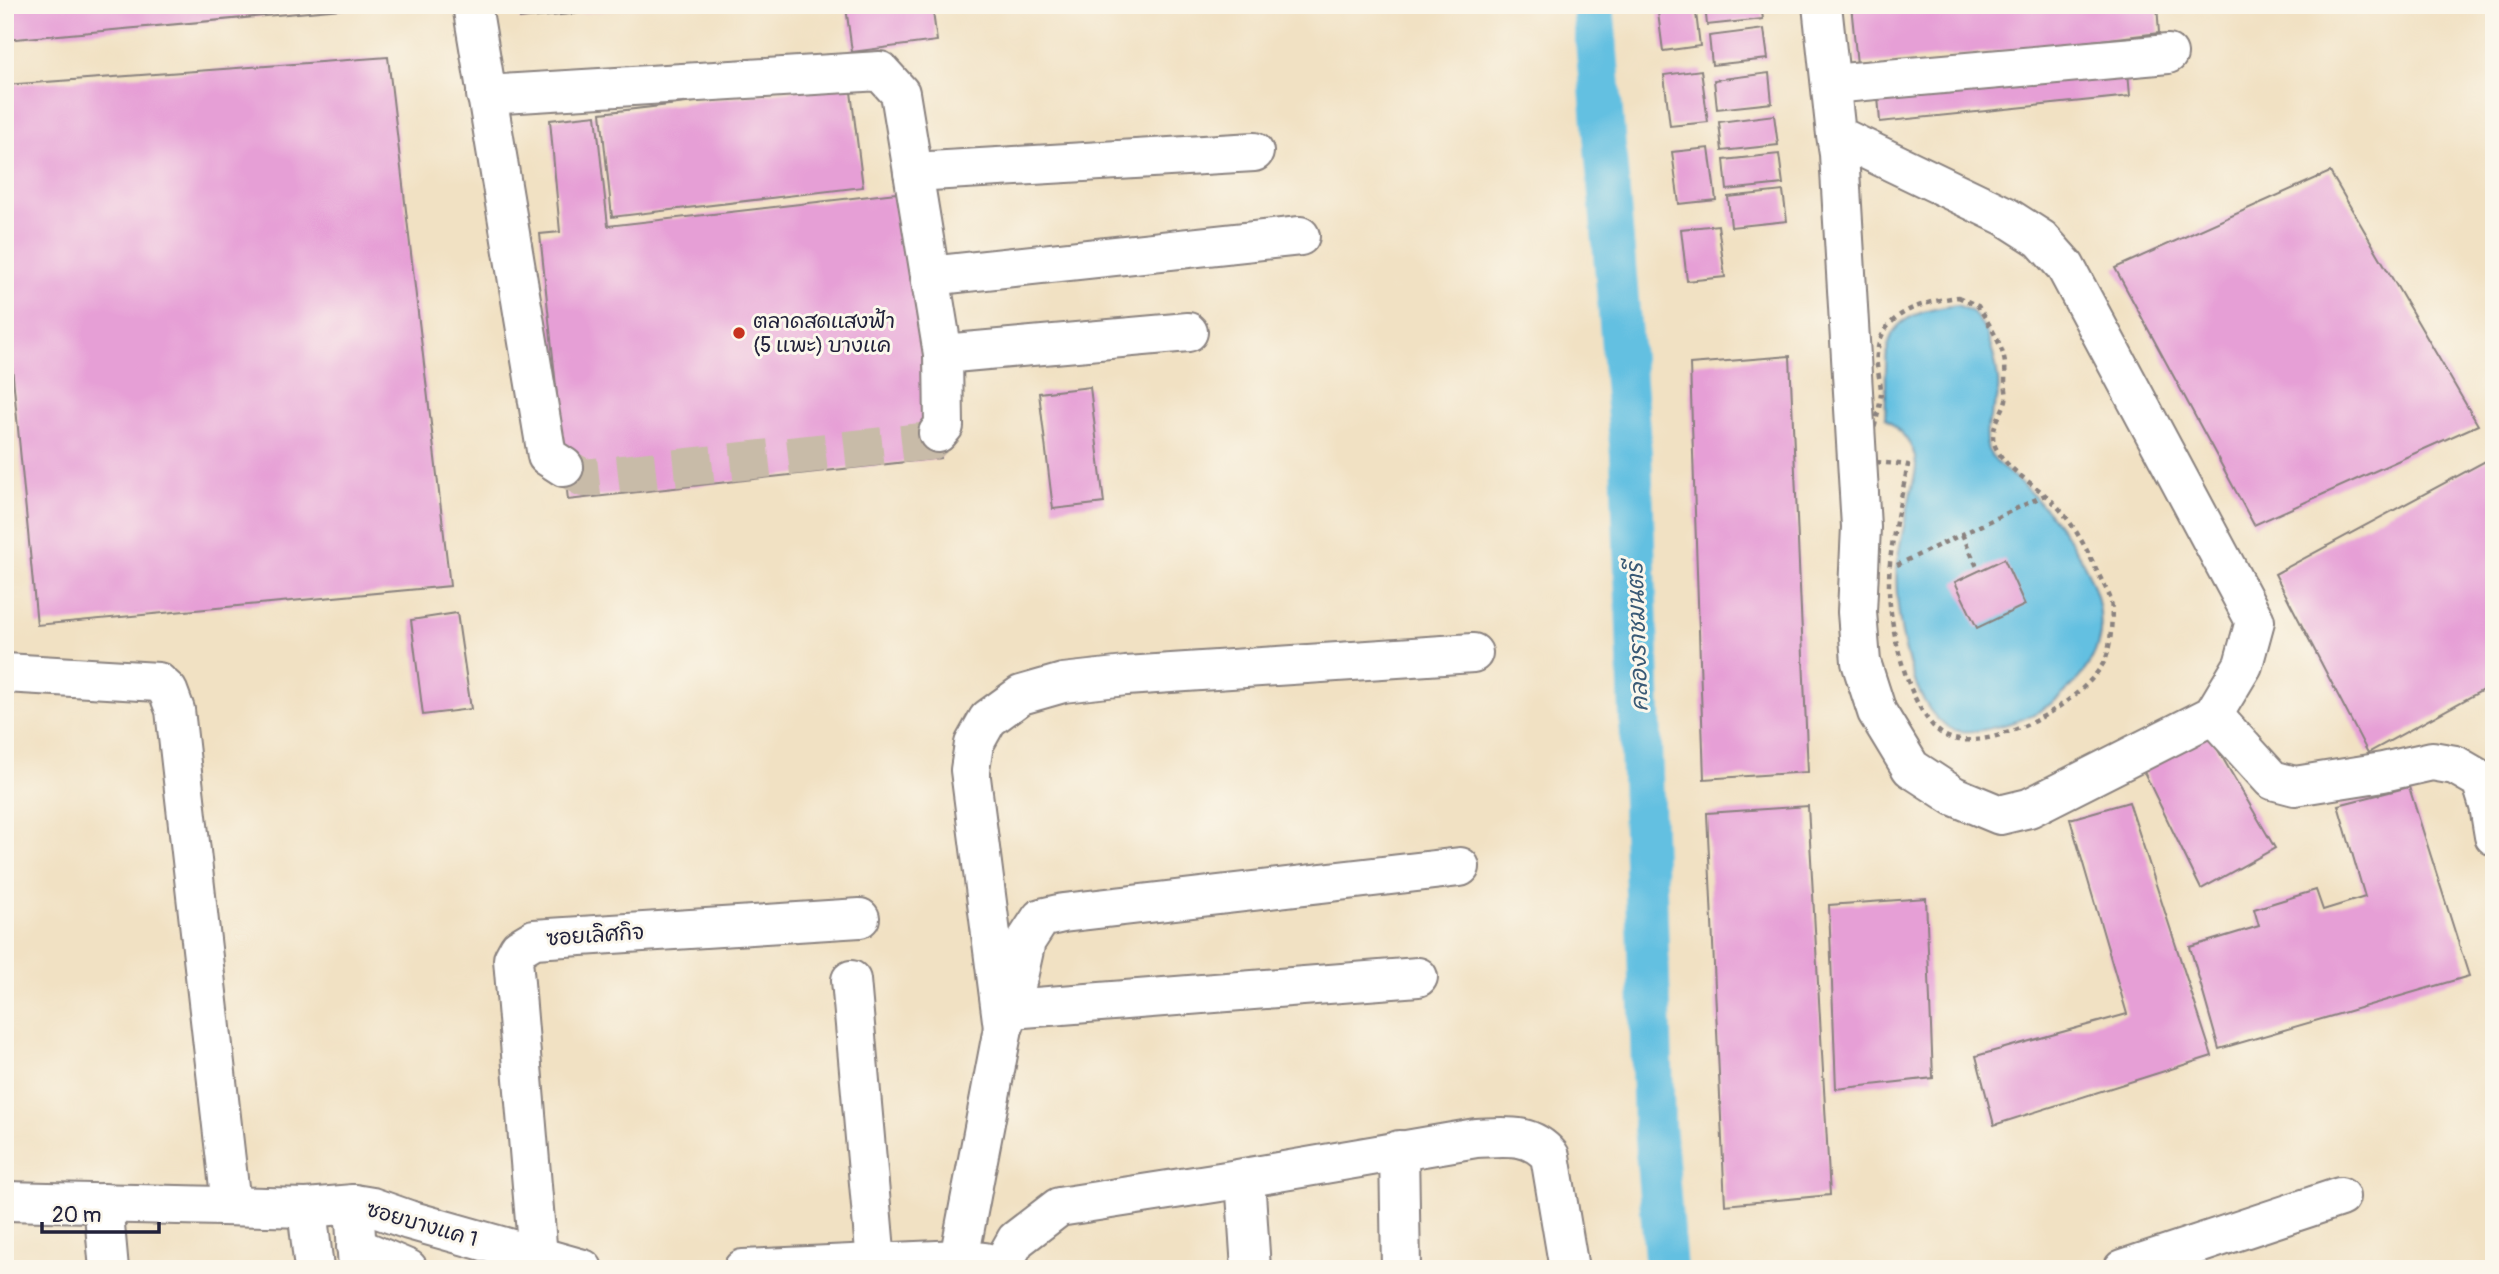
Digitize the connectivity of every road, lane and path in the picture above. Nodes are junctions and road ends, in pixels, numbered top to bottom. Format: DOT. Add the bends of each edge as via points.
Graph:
graph roads {
  1 [pos="472,5"];
  2 [pos="1822,5"];
  3 [pos="2168,54"];
  4 [pos="1830,84"];
  5 [pos="486,95"];
  6 [pos="1836,135"];
  7 [pos="1254,152"];
  8 [pos="913,172"];
  9 [pos="1300,236"];
  10 [pos="930,276"];
  11 [pos="1188,332"];
  12 [pos="943,354"];
  13 [pos="938,433"];
  14 [pos="564,467"];
  15 [pos="2045,495"];
  16 [pos="1962,534"];
  17 [pos="1896,566"];
  18 [pos="1979,570"];
  19 [pos="1473,653"];
  20 [pos="5,673"];
  21 [pos="2213,715"];
  22 [pos="2494,836"];
  23 [pos="1460,867"];
  24 [pos="860,918"];
  25 [pos="1418,977"];
  26 [pos="851,980"];
  27 [pos="1007,1018"];
  28 [pos="1399,1150"];
  29 [pos="1245,1178"];
  30 [pos="2340,1197"];
  31 [pos="5,1201"];
  32 [pos="103,1203"];
  33 [pos="354,1204"];
  34 [pos="231,1205"];
  35 [pos="307,1208"];
  36 [pos="538,1257"];
  37 [pos="357,1258"];
  38 [pos="960,1259"];
  39 [pos="876,1262"];
  40 [pos="1006,1266"];
  41 [pos="817,1267"];
  42 [pos="109,1269"];
  43 [pos="313,1269"];
  44 [pos="408,1269"];
  45 [pos="583,1269"];
  46 [pos="743,1269"];
  47 [pos="1251,1269"];
  48 [pos="1401,1269"];
  49 [pos="1569,1269"];
  50 [pos="2123,1269"];
  1 -- 5 [label="street"];
  2 -- 4 [label="street"];
  3 -- 4 [label="street"];
  4 -- 6 [label="street"];
  5 -- 8 [label="street" via="880,71 900,93"];
  5 -- 14 [label="street" via="547,456"];
  6 -- 21 [label="street" via="2005,215 2040,239 2065,266 2255,621 2244,665"];
  6 -- 21 [label="street" via="1861,527 1857,612 1861,662 1877,712 1911,768 1954,796 2000,815 2029,808"];
  7 -- 8 [label="street"];
  8 -- 10 [label="street"];
  9 -- 10 [label="street"];
  10 -- 12 [label="street"];
  11 -- 12 [label="street"];
  12 -- 13 [label="street" via="944,426"];
  15 -- 15 [label="path" via="2076,531 2111,599 2107,657 2093,678 2066,703 2021,728 1982,739 1952,739 1927,721 1910,689 1891,618 1890,569 1908,465 1866,461 1881,391 1879,343 1882,332 1905,311 1958,297 1978,306 2004,358 2006,399 1995,424 1996,449"];
  15 -- 16 [label="path"];
  16 -- 17 [label="path"];
  16 -- 18 [label="path"];
  19 -- 27 [label="street" via="1063,683 1021,695 988,719 974,744 970,770"];
  20 -- 34 [label="street" via="158,682 167,691 175,710"];
  21 -- 22 [label="street" via="2272,780 2294,786 2432,761 2455,765 2481,780"];
  23 -- 27 [label="street" via="1041,918 1026,941"];
  24 -- 36 [label="street, ซอยเลิศกิจ" via="534,939 519,948 513,959"];
  25 -- 27 [label="street"];
  26 -- 39 [label="street"];
  27 -- 38 [label="street"];
  28 -- 29 [label="street"];
  28 -- 48 [label="street"];
  28 -- 49 [label="street" via="1476,1138 1522,1138 1540,1144 1550,1156"];
  29 -- 40 [label="street" via="1059,1207 1016,1240"];
  29 -- 47 [label="street"];
  30 -- 50 [label="street"];
  31 -- 32 [label="street, ซอยบางแค 1"];
  32 -- 34 [label="street, ซอยบางแค 1"];
  32 -- 42 [label="street"];
  33 -- 35 [label="street, ซอยบางแค 1"];
  33 -- 36 [label="street, ซอยบางแค 1"];
  33 -- 37 [label="street"];
  34 -- 35 [label="street, ซอยบางแค 1"];
  35 -- 43 [label="street"];
  36 -- 45 [label="street, ซอยบางแค 1"];
  37 -- 44 [label="street"];
  38 -- 39 [label="street"];
  38 -- 40 [label="street"];
  39 -- 41 [label="street"];
  41 -- 46 [label="street"];
}
